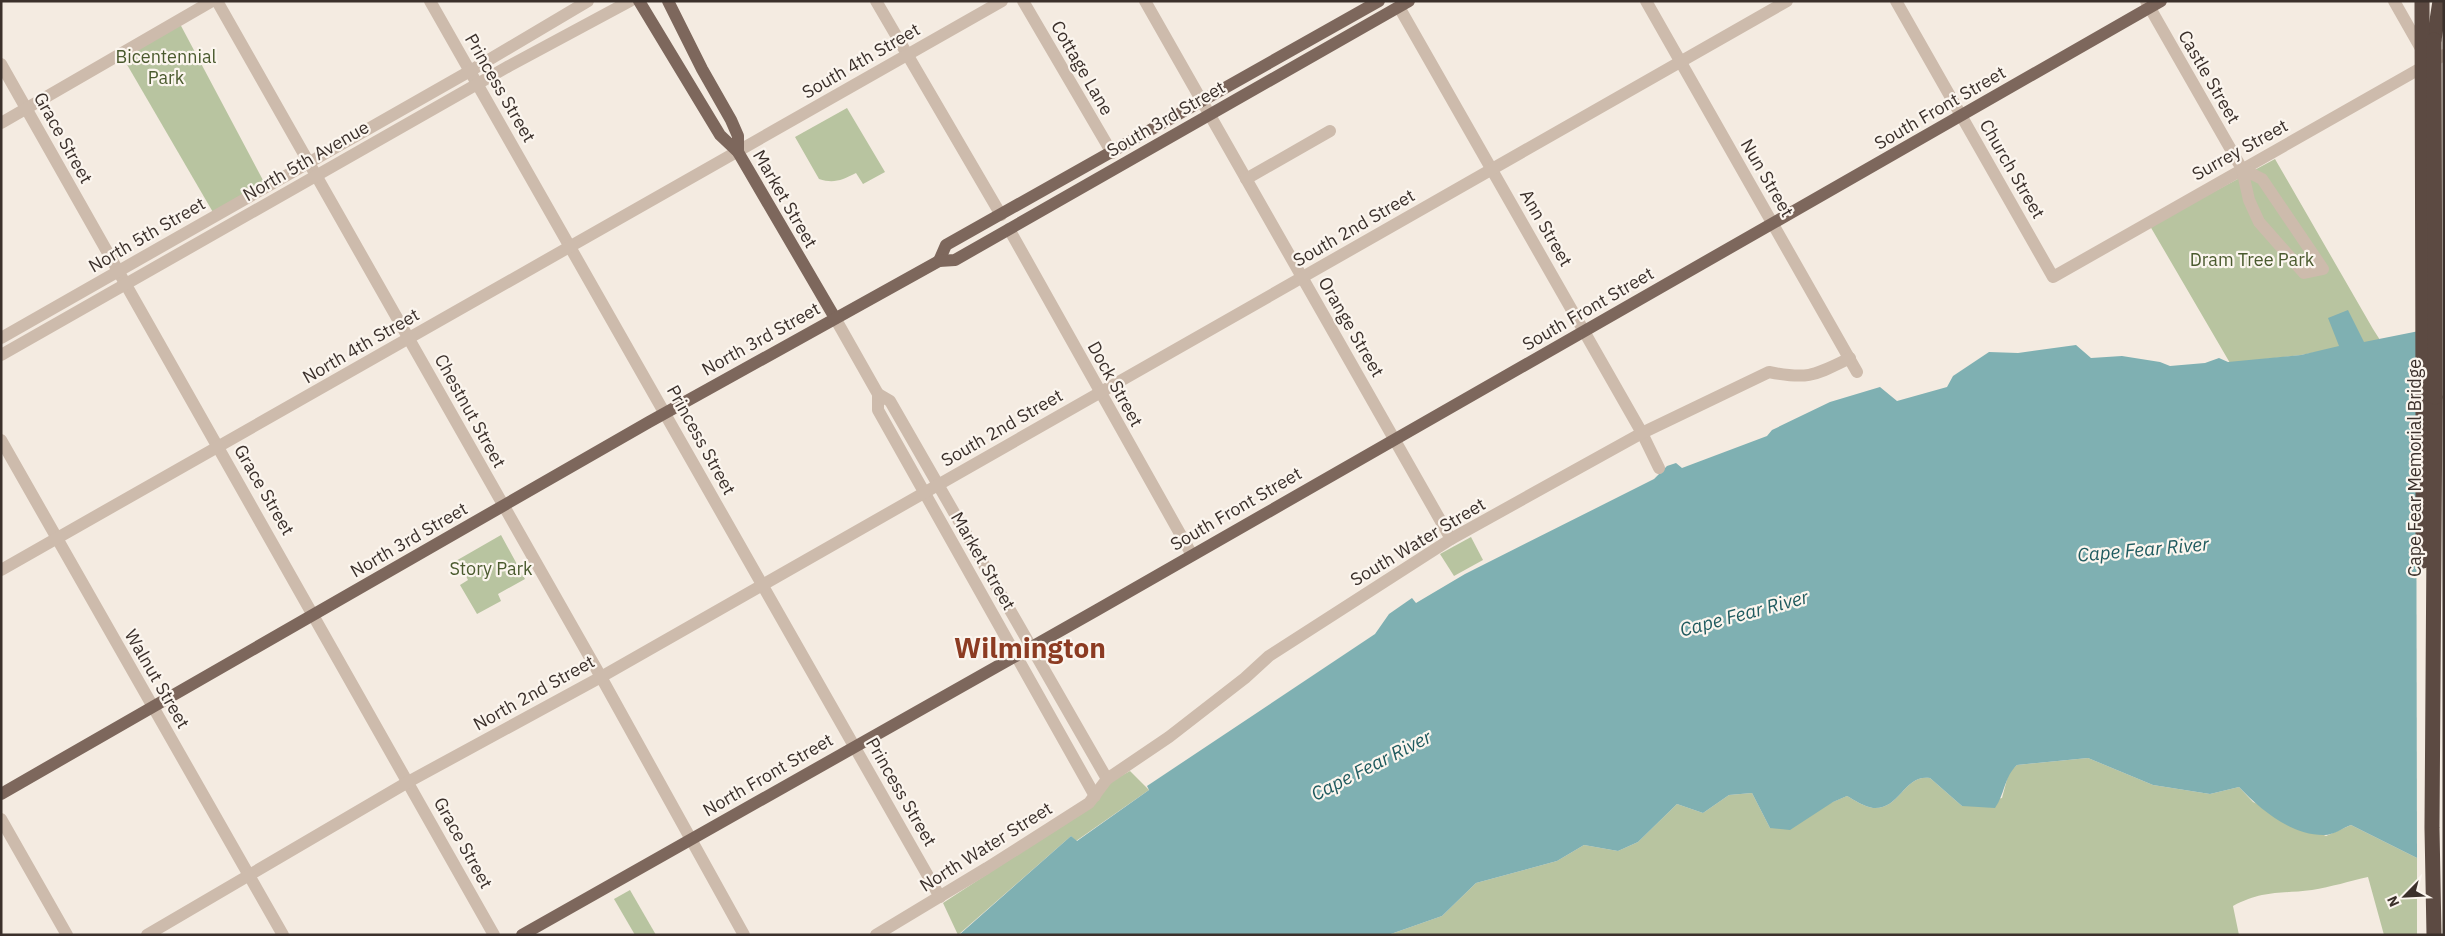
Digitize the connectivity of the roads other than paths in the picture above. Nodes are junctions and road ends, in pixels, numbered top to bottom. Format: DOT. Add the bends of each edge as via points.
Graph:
graph roads {
  1 [pos="212,1"];
  2 [pos="217,1"];
  3 [pos="430,1"];
  4 [pos="588,1"];
  5 [pos="630,1"];
  6 [pos="639,1"];
  7 [pos="668,1"];
  8 [pos="876,1"];
  9 [pos="1002,1"];
  10 [pos="1023,1"];
  11 [pos="1145,1"];
  12 [pos="1379,1"];
  13 [pos="1646,1"];
  14 [pos="1787,1"];
  15 [pos="1896,1"];
  16 [pos="2394,1"];
  17 [pos="2422,1"];
  18 [pos="2434,1"];
  19 [pos="2440,1"];
  20 [pos="2152,3"];
  21 [pos="1404,4"];
  22 [pos="2434,40"];
  23 [pos="906,56"];
  24 [pos="2444,56"];
  25 [pos="1681,62"];
  26 [pos="1,64"];
  27 [pos="2429,64"];
  28 [pos="470,71"];
  29 [pos="478,84"];
  30 [pos="2444,89"];
  31 [pos="1202,102"];
  32 [pos="27,108"];
  33 [pos="1210,114"];
  34 [pos="1961,115"];
  35 [pos="1,123"];
  36 [pos="1330,131"];
  37 [pos="738,152"];
  38 [pos="1112,153"];
  39 [pos="309,163"];
  40 [pos="1492,169"];
  41 [pos="2242,169"];
  42 [pos="317,176"];
  43 [pos="1246,179"];
  44 [pos="1000,215"];
  45 [pos="1772,223"];
  46 [pos="1009,229"];
  47 [pos="570,246"];
  48 [pos="939,261"];
  49 [pos="118,271"];
  50 [pos="2053,277"];
  51 [pos="1302,278"];
  52 [pos="126,284"];
  53 [pos="835,318"];
  54 [pos="1584,331"];
  55 [pos="1,338"];
  56 [pos="409,338"];
  57 [pos="1,355"];
  58 [pos="1850,358"];
  59 [pos="1857,372"];
  60 [pos="1100,393"];
  61 [pos="878,394"];
  62 [pos="666,412"];
  63 [pos="1642,433"];
  64 [pos="1394,439"];
  65 [pos="1,440"];
  66 [pos="219,447"];
  67 [pos="1659,468"];
  68 [pos="938,485"];
  69 [pos="924,492"];
  70 [pos="503,505"];
  71 [pos="57,539"];
  72 [pos="1451,539"];
  73 [pos="1192,555"];
  74 [pos="1,570"];
  75 [pos="762,584"];
  76 [pos="314,615"];
  77 [pos="1032,646"];
  78 [pos="1016,654"];
  79 [pos="601,677"];
  80 [pos="153,707"];
  81 [pos="854,746"];
  82 [pos="1107,779"];
  83 [pos="408,782"];
  84 [pos="1,794"];
  85 [pos="1095,796"];
  86 [pos="1,820"];
  87 [pos="692,838"];
  88 [pos="249,877"];
  89 [pos="940,897"];
  90 [pos="66,935"];
  91 [pos="147,935"];
  92 [pos="283,935"];
  93 [pos="494,935"];
  94 [pos="522,935"];
  95 [pos="744,935"];
  96 [pos="876,935"];
  97 [pos="2424,935"];
  98 [pos="2434,935"];
  1 -- 32 [label="street"];
  2 -- 39 [label="street, Chestnut Street"];
  3 -- 28 [label="street, Princess Street"];
  4 -- 28 [label="street, North 5th Avenue"];
  5 -- 29 [label="street, North 5th Avenue"];
  6 -- 37 [label="main road, Market Street" via="720,135"];
  7 -- 37 [label="main road, Market Street" via="731,120 738,136"];
  8 -- 23 [label="street"];
  9 -- 23 [label="street, South 4th Street"];
  10 -- 38 [label="street, Cottage Lane"];
  11 -- 31 [label="street, Orange Street"];
  12 -- 31 [label="main road, South 3rd Street"];
  13 -- 25 [label="street, Nun Street"];
  14 -- 25 [label="street, South 2nd Street"];
  15 -- 34 [label="street, Church Street"];
  16 -- 27 [label="street"];
  17 -- 97 [label="highway, Cape Fear Memorial Bridge, bridge"];
  18 -- 22 [label="highway, Cape Fear Memorial Bridge"];
  19 -- 22 [label="highway"];
  20 -- 34 [label="main road, South Front Street"];
  20 -- 41 [label="street, Castle Street"];
  21 -- 33 [label="main road, South 3rd Street"];
  21 -- 40 [label="street, Ann Street"];
  22 -- 98 [label="highway, Cape Fear Memorial Bridge, bridge"];
  23 -- 37 [label="street, South 4th Street"];
  23 -- 44 [label="street"];
  24 -- 27 [label="street, Surrey Street"];
  25 -- 40 [label="street, South 2nd Street"];
  25 -- 45 [label="street, Nun Street"];
  26 -- 32 [label="street, Grace Street"];
  27 -- 30 [label="street"];
  27 -- 41 [label="street, Surrey Street"];
  28 -- 29 [label="street, Princess Street"];
  28 -- 39 [label="street, North 5th Avenue"];
  29 -- 42 [label="street, North 5th Avenue"];
  29 -- 47 [label="street, Princess Street"];
  31 -- 33 [label="street, Orange Street"];
  31 -- 38 [label="main road, South 3rd Street"];
  32 -- 35 [label="street"];
  32 -- 49 [label="street, Grace Street"];
  33 -- 43 [label="street, Orange Street"];
  33 -- 46 [label="main road, South 3rd Street"];
  34 -- 45 [label="main road, South Front Street"];
  34 -- 50 [label="street, Church Street"];
  36 -- 43 [label="street"];
  37 -- 47 [label="street, North 4th Street"];
  37 -- 53 [label="main road, Market Street"];
  38 -- 44 [label="main road, South 3rd Street"];
  39 -- 42 [label="street, Chestnut Street"];
  39 -- 49 [label="street, North 5th Street"];
  40 -- 51 [label="street, South 2nd Street"];
  40 -- 54 [label="street, Ann Street"];
  41 -- 41 [label="street" via="2249,200 2259,222 2304,273 2323,268 2262,179"];
  41 -- 50 [label="street, Surrey Street"];
  42 -- 52 [label="street, North 5th Avenue"];
  42 -- 56 [label="street, Chestnut Street"];
  43 -- 51 [label="street, Orange Street"];
  44 -- 48 [label="main road, South 3rd Street" via="946,245"];
  45 -- 54 [label="main road, South Front Street"];
  45 -- 58 [label="street, Nun Street"];
  46 -- 48 [label="main road, South 3rd Street" via="955,260"];
  46 -- 60 [label="street, Dock Street"];
  47 -- 56 [label="street, North 4th Street"];
  47 -- 62 [label="street, Princess Street"];
  48 -- 53 [label="main road, South 3rd Street"];
  49 -- 52 [label="street, Grace Street"];
  49 -- 55 [label="street, North 5th Street"];
  51 -- 60 [label="street, South 2nd Street"];
  51 -- 64 [label="street, Orange Street"];
  52 -- 57 [label="street, North 5th Avenue"];
  52 -- 66 [label="street, Grace Street"];
  53 -- 61 [label="street, Market Street"];
  53 -- 62 [label="main road, North 3rd Street"];
  54 -- 63 [label="street, Ann Street"];
  54 -- 64 [label="main road, South Front Street"];
  56 -- 66 [label="street, North 4th Street"];
  56 -- 70 [label="street, Chestnut Street"];
  58 -- 59 [label="street, Nun Street"];
  58 -- 63 [label="street, South Water Street" via="1813,375 1769,372"];
  60 -- 68 [label="street, South 2nd Street"];
  60 -- 73 [label="street, Dock Street"];
  61 -- 68 [label="street, Market Street" via="890,401"];
  61 -- 69 [label="street, Market Street" via="878,410"];
  62 -- 70 [label="main road, North 3rd Street"];
  62 -- 75 [label="street, Princess Street"];
  63 -- 67 [label="street, Ann Street"];
  63 -- 72 [label="street, South Water Street"];
  64 -- 72 [label="street, Orange Street"];
  64 -- 73 [label="main road, South Front Street"];
  65 -- 71 [label="street, Walnut Street"];
  66 -- 71 [label="street, North 4th Street"];
  66 -- 76 [label="street, Grace Street"];
  68 -- 69 [label="street, North 2nd Street"];
  68 -- 77 [label="street, Market Street"];
  69 -- 75 [label="street, North 2nd Street"];
  69 -- 78 [label="street, Market Street"];
  70 -- 76 [label="main road, North 3rd Street"];
  70 -- 79 [label="street, Chestnut Street"];
  71 -- 74 [label="street, North 4th Street"];
  71 -- 80 [label="street, Walnut Street"];
  72 -- 82 [label="street, South Water Street" via="1269,656 1169,736"];
  73 -- 77 [label="main road, South Front Street"];
  75 -- 79 [label="street, North 2nd Street"];
  75 -- 81 [label="street, Princess Street"];
  76 -- 80 [label="main road, North 3rd Street"];
  76 -- 83 [label="street, Grace Street"];
  77 -- 78 [label="main road, North Front Street"];
  77 -- 82 [label="street, Market Street"];
  78 -- 81 [label="main road, North Front Street"];
  78 -- 85 [label="street, Market Street"];
  79 -- 83 [label="street, North 2nd Street"];
  79 -- 87 [label="street, Chestnut Street"];
  80 -- 84 [label="main road, North 3rd Street"];
  80 -- 88 [label="street, Walnut Street"];
  81 -- 87 [label="main road, North Front Street"];
  81 -- 89 [label="street, Princess Street"];
  82 -- 85 [label="street, North Water Street"];
  83 -- 88 [label="street, North 2nd Street"];
  83 -- 93 [label="street, Grace Street"];
  85 -- 89 [label="street, North Water Street" via="1089,803"];
  86 -- 90 [label="street"];
  87 -- 94 [label="main road, North Front Street"];
  87 -- 95 [label="street, Chestnut Street"];
  88 -- 91 [label="street, North 2nd Street"];
  88 -- 92 [label="street, Walnut Street"];
  89 -- 96 [label="street, North Water Street"];
}
